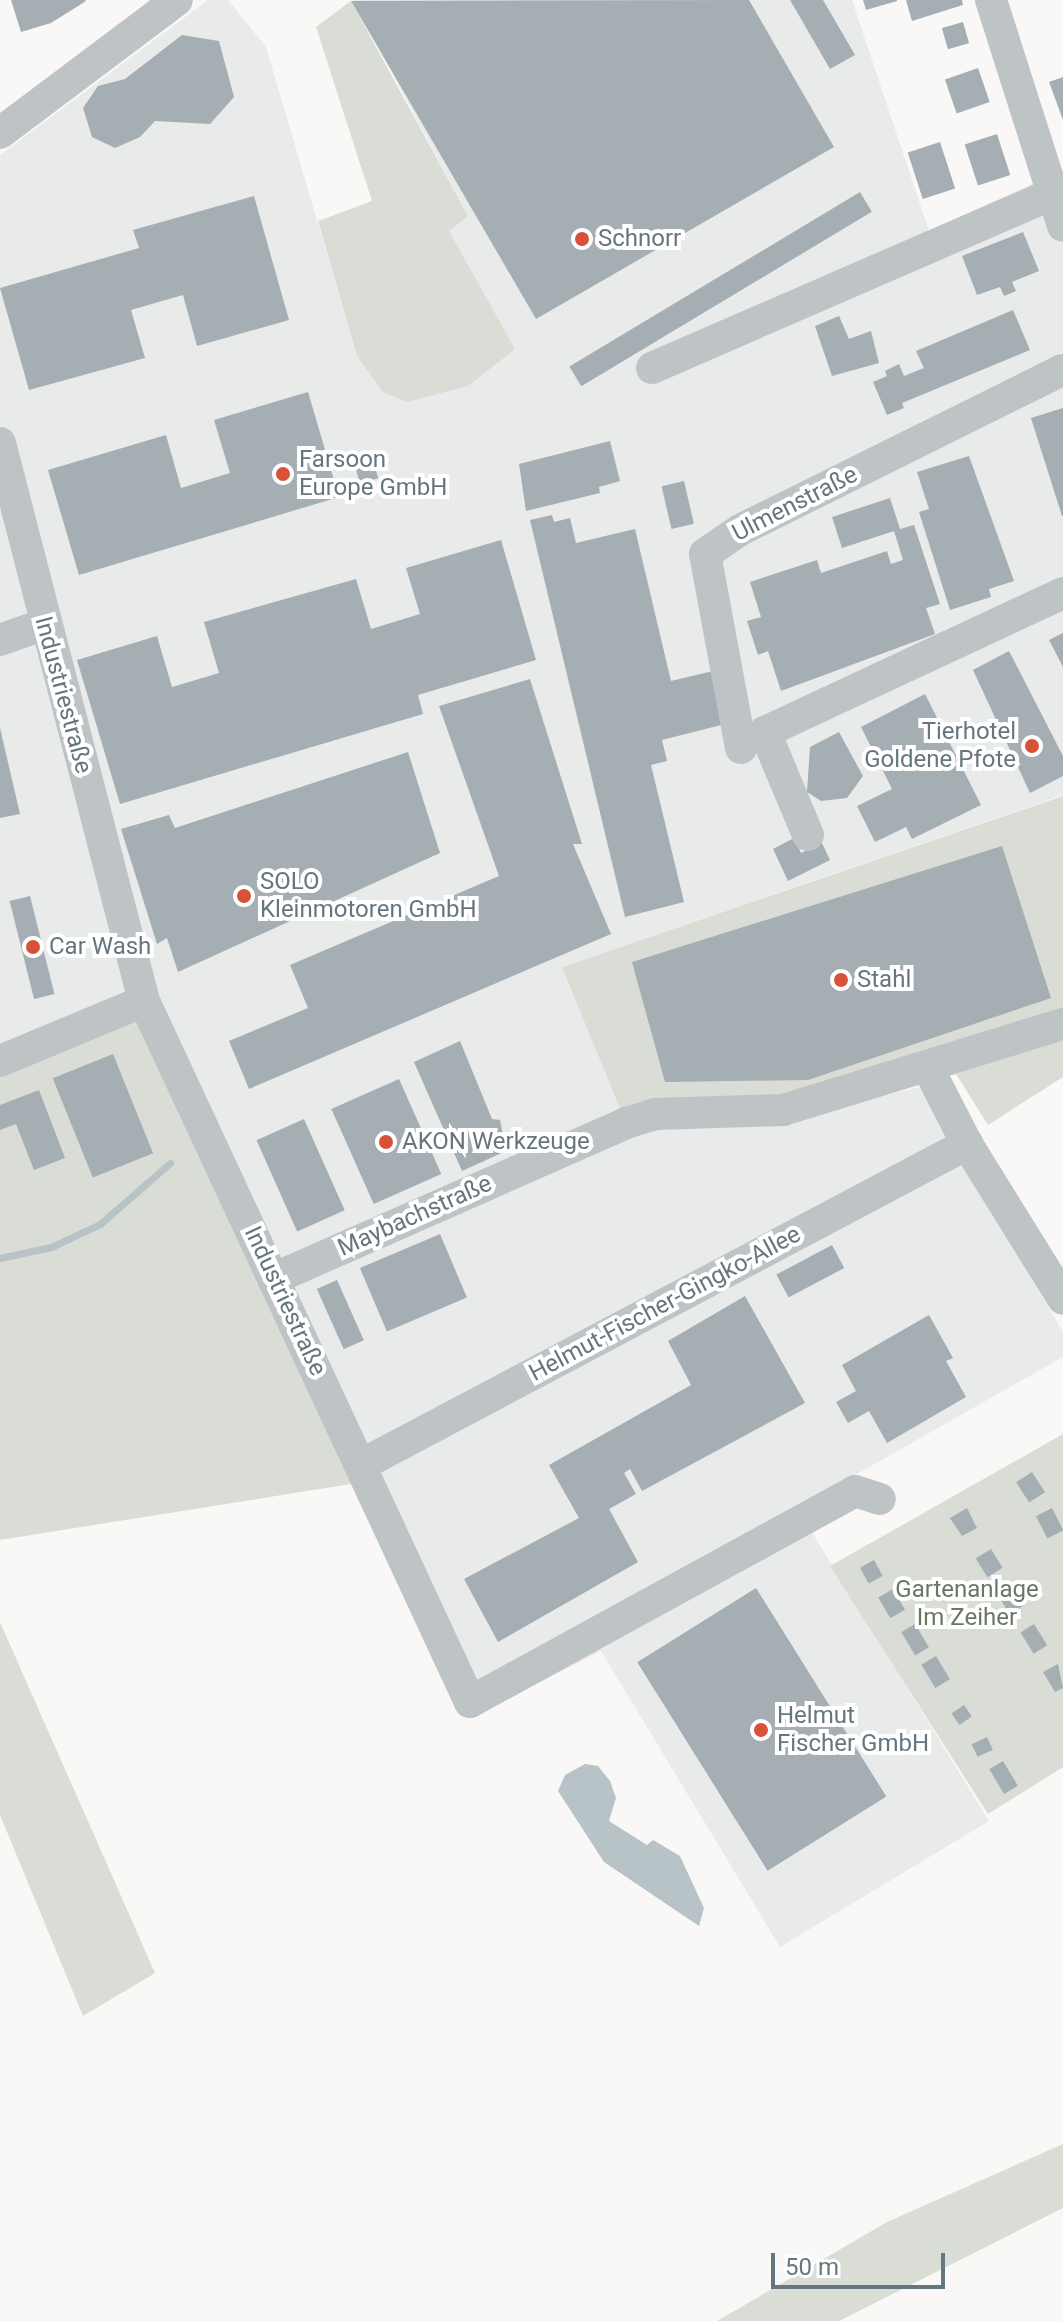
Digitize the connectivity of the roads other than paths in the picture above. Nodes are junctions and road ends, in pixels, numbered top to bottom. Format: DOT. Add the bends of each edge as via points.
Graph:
graph roads {
  1 [pos="177,0"];
  2 [pos="991,0"];
  3 [pos="0,133"];
  4 [pos="1057,192"];
  5 [pos="1063,226"];
  6 [pos="652,368"];
  7 [pos="1063,370"];
  8 [pos="0,443"];
  9 [pos="1063,593"];
  10 [pos="45,624"];
  11 [pos="0,640"];
  12 [pos="741,748"];
  13 [pos="808,835"];
  14 [pos="144,1001"];
  15 [pos="1063,1024"];
  16 [pos="0,1061"];
  17 [pos="928,1068"];
  18 [pos="967,1144"];
  19 [pos="273,1279"];
  20 [pos="1063,1299"];
  21 [pos="363,1464"];
  22 [pos="880,1499"];
  1 -- 3 [label="street"];
  2 -- 4 [label="street"];
  4 -- 5 [label="street"];
  4 -- 6 [label="street" via="934,241"];
  7 -- 12 [label="street, Ulmenstraße" via="740,530 705,554"];
  8 -- 10 [label="street, Industriestraße"];
  9 -- 13 [label="street" via="765,732"];
  10 -- 11 [label="street"];
  10 -- 14 [label="street, Industriestraße"];
  14 -- 16 [label="street"];
  14 -- 19 [label="street, Industriestraße"];
  15 -- 17 [label="street, Maybachstraße"];
  17 -- 18 [label="street"];
  17 -- 19 [label="street, Maybachstraße" via="783,1110 655,1114 626,1123"];
  18 -- 20 [label="street"];
  18 -- 21 [label="street, Helmut-Fischer-Gingko-Allee"];
  19 -- 21 [label="street, Industriestraße"];
  21 -- 22 [label="street, Industriestraße" via="470,1702 855,1491"];
}
